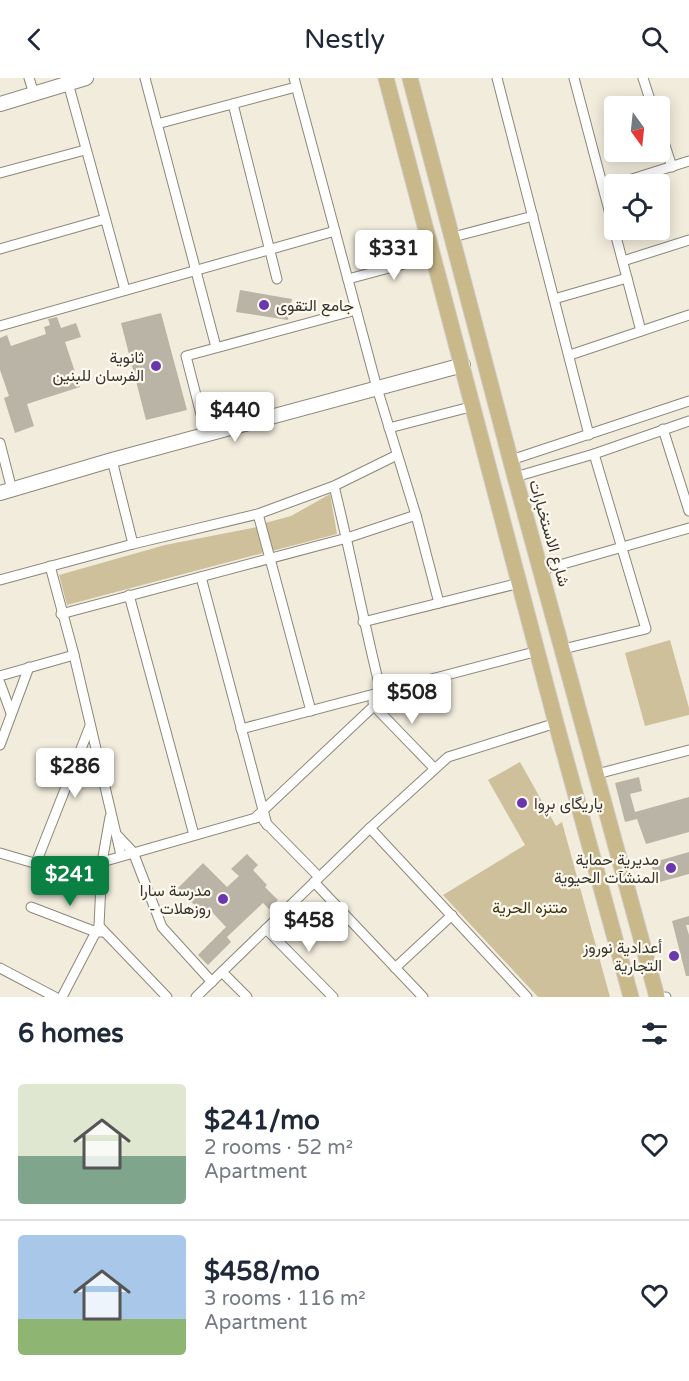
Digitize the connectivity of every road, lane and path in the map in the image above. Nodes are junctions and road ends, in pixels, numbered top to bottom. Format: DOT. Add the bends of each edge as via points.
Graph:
graph roads {
  1 [pos="29,78"];
  2 [pos="86,78"];
  3 [pos="145,78"];
  4 [pos="386,78"];
  5 [pos="410,78"];
  6 [pos="497,78"];
  7 [pos="574,78"];
  8 [pos="643,78"];
  9 [pos="295,82"];
  10 [pos="68,83"];
  11 [pos="34,94"];
  12 [pos="649,96"];
  13 [pos="0,104"];
  14 [pos="233,104"];
  15 [pos="157,124"];
  16 [pos="85,150"];
  17 [pos="670,161"];
  18 [pos="689,161"];
  19 [pos="672,167"];
  20 [pos="0,173"];
  21 [pos="650,174"];
  22 [pos="603,189"];
  23 [pos="532,216"];
  24 [pos="105,219"];
  25 [pos="335,231"];
  26 [pos="453,237"];
  27 [pos="689,240"];
  28 [pos="0,249"];
  29 [pos="269,249"];
  30 [pos="434,256"];
  31 [pos="623,261"];
  32 [pos="196,270"];
  33 [pos="627,278"];
  34 [pos="277,279"];
  35 [pos="348,279"];
  36 [pos="125,290"];
  37 [pos="554,298"];
  38 [pos="356,310"];
  39 [pos="689,315"];
  40 [pos="0,326"];
  41 [pos="641,331"];
  42 [pos="216,347"];
  43 [pos="570,355"];
  44 [pos="463,364"];
  45 [pos="377,388"];
  46 [pos="689,401"];
  47 [pos="474,406"];
  48 [pos="689,421"];
  49 [pos="389,428"];
  50 [pos="663,429"];
  51 [pos="206,434"];
  52 [pos="589,435"];
  53 [pos="0,443"];
  54 [pos="594,454"];
  55 [pos="397,455"];
  56 [pos="112,460"];
  57 [pos="511,460"];
  58 [pos="515,477"];
  59 [pos="334,486"];
  60 [pos="6,491"];
  61 [pos="689,511"];
  62 [pos="258,514"];
  63 [pos="416,515"];
  64 [pos="689,528"];
  65 [pos="347,538"];
  66 [pos="133,543"];
  67 [pos="623,547"];
  68 [pos="271,558"];
  69 [pos="50,566"];
  70 [pos="542,570"];
  71 [pos="201,577"];
  72 [pos="0,580"];
  73 [pos="520,583"];
  74 [pos="129,595"];
  75 [pos="439,603"];
  76 [pos="61,614"];
  77 [pos="363,622"];
  78 [pos="563,648"];
  79 [pos="538,651"];
  80 [pos="74,655"];
  81 [pos="29,667"];
  82 [pos="0,676"];
  83 [pos="0,683"];
  84 [pos="392,689"];
  85 [pos="381,692"];
  86 [pos="370,695"];
  87 [pos="374,706"];
  88 [pos="311,711"];
  89 [pos="11,713"];
  90 [pos="556,723"];
  91 [pos="90,726"];
  92 [pos="241,729"];
  93 [pos="2,735"];
  94 [pos="0,745"];
  95 [pos="689,750"];
  96 [pos="76,759"];
  97 [pos="99,765"];
  98 [pos="434,768"];
  99 [pos="597,774"];
  100 [pos="111,811"];
  101 [pos="260,815"];
  102 [pos="370,828"];
  103 [pos="116,833"];
  104 [pos="194,835"];
  105 [pos="133,852"];
  106 [pos="0,853"];
  107 [pos="121,855"];
  108 [pos="102,862"];
  109 [pos="36,863"];
  110 [pos="101,878"];
  111 [pos="317,879"];
  112 [pos="630,897"];
  113 [pos="607,903"];
  114 [pos="31,907"];
  115 [pos="452,915"];
  116 [pos="266,929"];
  117 [pos="100,930"];
  118 [pos="0,968"];
  119 [pos="395,968"];
  120 [pos="222,972"];
  121 [pos="212,982"];
  122 [pos="55,997"];
  123 [pos="62,997"];
  124 [pos="167,997"];
  125 [pos="196,997"];
  126 [pos="247,997"];
  127 [pos="333,997"];
  128 [pos="423,997"];
  129 [pos="527,997"];
  130 [pos="631,997"];
  131 [pos="657,997"];
  1 -- 11 [label="street"];
  2 -- 10 [label="street"];
  3 -- 15 [label="street"];
  4 -- 30 [label="main road"];
  5 -- 26 [label="main road, شارع الاستخبارات"];
  6 -- 23 [label="street"];
  7 -- 22 [label="street"];
  8 -- 12 [label="street"];
  9 -- 14 [label="street"];
  9 -- 25 [label="street"];
  10 -- 11 [label="street"];
  10 -- 16 [label="street"];
  11 -- 13 [label="street"];
  14 -- 15 [label="street"];
  14 -- 29 [label="street"];
  15 -- 32 [label="street"];
  16 -- 20 [label="street"];
  16 -- 24 [label="street"];
  17 -- 19 [label="street"];
  18 -- 19 [label="street"];
  19 -- 21 [label="street"];
  22 -- 31 [label="street"];
  23 -- 26 [label="street"];
  23 -- 37 [label="street"];
  24 -- 28 [label="street"];
  24 -- 36 [label="street"];
  25 -- 29 [label="street"];
  25 -- 35 [label="street"];
  26 -- 57 [label="main road, شارع الاستخبارات"];
  27 -- 31 [label="street"];
  29 -- 32 [label="street"];
  29 -- 34 [label="street"];
  30 -- 35 [label="street"];
  30 -- 44 [label="main road"];
  31 -- 33 [label="street"];
  32 -- 36 [label="street"];
  32 -- 42 [label="street"];
  33 -- 37 [label="street"];
  33 -- 41 [label="street"];
  35 -- 38 [label="street"];
  36 -- 40 [label="street"];
  37 -- 43 [label="street"];
  38 -- 42 [label="street"];
  38 -- 45 [label="street"];
  39 -- 41 [label="street"];
  41 -- 43 [label="street"];
  42 -- 51 [label="street" via="186,356"];
  43 -- 52 [label="street"];
  44 -- 45 [label="street"];
  44 -- 47 [label="main road"];
  45 -- 49 [label="street"];
  45 -- 51 [label="street"];
  46 -- 52 [label="street"];
  47 -- 49 [label="street"];
  47 -- 73 [label="main road"];
  48 -- 50 [label="street"];
  49 -- 55 [label="street"];
  50 -- 54 [label="street"];
  50 -- 61 [label="street"];
  51 -- 56 [label="street"];
  52 -- 57 [label="street"];
  53 -- 60 [label="street"];
  54 -- 58 [label="street"];
  54 -- 67 [label="street"];
  55 -- 59 [label="street"];
  55 -- 63 [label="street"];
  56 -- 60 [label="street"];
  56 -- 66 [label="street"];
  57 -- 58 [label="main road, شارع الاستخبارات"];
  58 -- 70 [label="main road, شارع الاستخبارات"];
  59 -- 62 [label="street"];
  59 -- 65 [label="street"];
  62 -- 66 [label="street"];
  62 -- 68 [label="street"];
  63 -- 65 [label="street"];
  63 -- 75 [label="street"];
  64 -- 67 [label="street"];
  65 -- 68 [label="street"];
  65 -- 77 [label="street"];
  66 -- 69 [label="street"];
  67 -- 70 [label="street"];
  67 -- 78 [label="street" via="646,629"];
  68 -- 71 [label="street"];
  68 -- 88 [label="street"];
  69 -- 72 [label="street"];
  69 -- 76 [label="street"];
  70 -- 78 [label="main road, شارع الاستخبارات"];
  71 -- 74 [label="street"];
  71 -- 92 [label="street"];
  73 -- 75 [label="street"];
  73 -- 79 [label="main road"];
  74 -- 76 [label="street"];
  74 -- 104 [label="street"];
  75 -- 77 [label="street"];
  76 -- 80 [label="street"];
  77 -- 85 [label="street"];
  78 -- 99 [label="main road, شارع الاستخبارات"];
  79 -- 84 [label="street"];
  79 -- 90 [label="main road"];
  80 -- 81 [label="street"];
  80 -- 91 [label="street"];
  81 -- 82 [label="street"];
  81 -- 89 [label="street"];
  83 -- 89 [label="street"];
  84 -- 85 [label="street"];
  84 -- 87 [label="street"];
  85 -- 86 [label="street"];
  85 -- 87 [label="street"];
  86 -- 87 [label="street"];
  86 -- 88 [label="street"];
  87 -- 98 [label="street"];
  87 -- 101 [label="street"];
  88 -- 92 [label="street"];
  89 -- 93 [label="street"];
  90 -- 98 [label="street" via="448,757"];
  90 -- 113 [label="main road"];
  91 -- 96 [label="street"];
  91 -- 97 [label="street"];
  92 -- 101 [label="street"];
  93 -- 94 [label="street"];
  95 -- 99 [label="street"];
  96 -- 97 [label="street"];
  96 -- 109 [label="street"];
  97 -- 100 [label="street"];
  98 -- 102 [label="street"];
  99 -- 112 [label="main road, شارع الاستخبارات"];
  100 -- 103 [label="street"];
  100 -- 108 [label="street"];
  101 -- 104 [label="street"];
  101 -- 111 [label="street"];
  102 -- 111 [label="street"];
  102 -- 115 [label="street"];
  103 -- 105 [label="street"];
  103 -- 107 [label="street"];
  104 -- 105 [label="street"];
  105 -- 107 [label="street"];
  105 -- 121 [label="street" via="162,927"];
  106 -- 109 [label="street"];
  107 -- 108 [label="street"];
  108 -- 110 [label="street"];
  109 -- 110 [label="street"];
  110 -- 117 [label="street"];
  111 -- 116 [label="street"];
  111 -- 119 [label="street"];
  112 -- 113 [label="main road"];
  112 -- 131 [label="main road, شارع الاستخبارات"];
  113 -- 130 [label="main road"];
  114 -- 117 [label="street"];
  115 -- 119 [label="street"];
  115 -- 129 [label="street"];
  116 -- 120 [label="street"];
  116 -- 127 [label="street"];
  117 -- 123 [label="street"];
  117 -- 124 [label="street"];
  118 -- 122 [label="street"];
  119 -- 128 [label="street"];
  120 -- 121 [label="street"];
  120 -- 126 [label="street"];
  121 -- 125 [label="street"];
}
